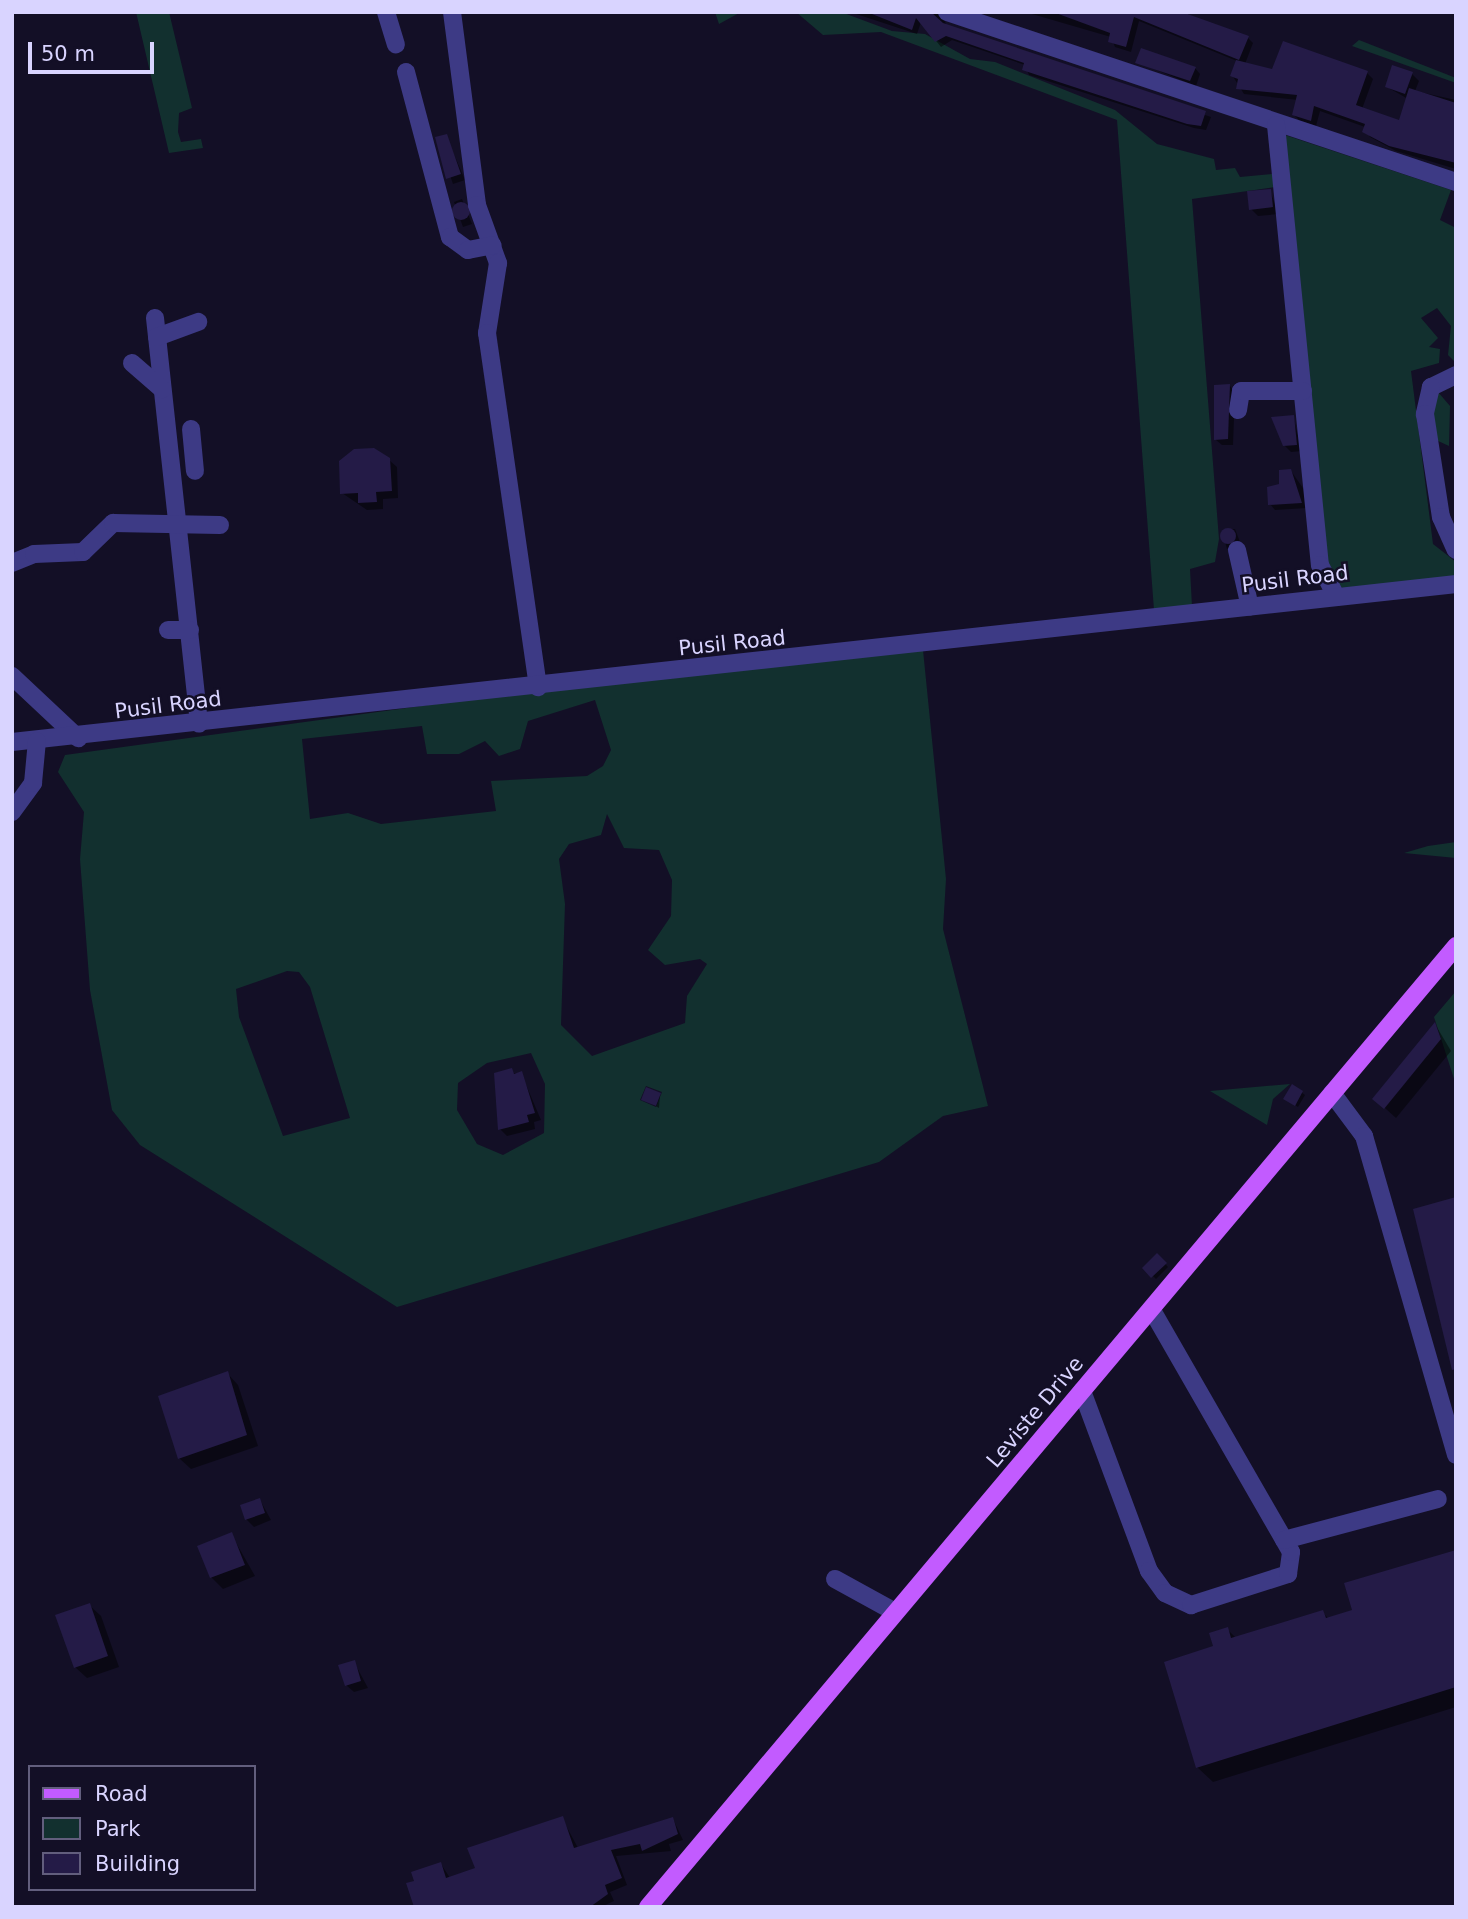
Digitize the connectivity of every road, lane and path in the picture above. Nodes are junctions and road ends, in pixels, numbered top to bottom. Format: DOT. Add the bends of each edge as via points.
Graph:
graph roads {
  1 [pos="386,12"];
  2 [pos="452,12"];
  3 [pos="947,12"];
  4 [pos="396,44"];
  5 [pos="406,72"];
  6 [pos="1276,125"];
  7 [pos="1456,182"];
  8 [pos="493,244"];
  9 [pos="155,318"];
  10 [pos="198,322"];
  11 [pos="157,337"];
  12 [pos="132,363"];
  13 [pos="1456,375"];
  14 [pos="162,388"];
  15 [pos="1303,391"];
  16 [pos="1238,410"];
  17 [pos="191,429"];
  18 [pos="193,449"];
  19 [pos="170,457"];
  20 [pos="195,471"];
  21 [pos="179,523"];
  22 [pos="220,525"];
  23 [pos="1237,550"];
  24 [pos="1456,550"];
  25 [pos="12,564"];
  26 [pos="1456,584"];
  27 [pos="1336,597"];
  28 [pos="1250,607"];
  29 [pos="168,630"];
  30 [pos="190,630"];
  31 [pos="12,676"];
  32 [pos="538,687"];
  33 [pos="199,724"];
  34 [pos="78,738"];
  35 [pos="37,741"];
  36 [pos="12,742"];
  37 [pos="12,812"];
  38 [pos="1456,946"];
  39 [pos="1332,1093"];
  40 [pos="1151,1309"];
  41 [pos="1082,1391"];
  42 [pos="1456,1455"];
  43 [pos="1438,1499"];
  44 [pos="1284,1540"];
  45 [pos="835,1578"];
  46 [pos="895,1612"];
  47 [pos="648,1907"];
  1 -- 4 [label="street"];
  2 -- 8 [label="street" via="475,197"];
  3 -- 6 [label="street"];
  5 -- 8 [label="street" via="449,234 468,250"];
  6 -- 7 [label="street"];
  6 -- 15 [label="street"];
  8 -- 32 [label="street" via="499,281 487,333"];
  9 -- 11 [label="street"];
  10 -- 11 [label="street"];
  11 -- 14 [label="street"];
  12 -- 14 [label="street"];
  13 -- 24 [label="street" via="1431,387 1425,414 1441,517"];
  14 -- 19 [label="street"];
  15 -- 16 [label="street" via="1241,391"];
  15 -- 27 [label="street" via="1321,572"];
  17 -- 18 [label="street"];
  18 -- 19 [label="street"];
  18 -- 20 [label="street"];
  19 -- 21 [label="street"];
  21 -- 22 [label="street"];
  21 -- 25 [label="street" via="113,523 83,552 27,555"];
  21 -- 30 [label="street" via="194,600"];
  23 -- 28 [label="street"];
  26 -- 27 [label="street, Pusil Road"];
  27 -- 28 [label="street, Pusil Road"];
  28 -- 32 [label="street, Pusil Road"];
  29 -- 30 [label="street"];
  30 -- 33 [label="street"];
  31 -- 34 [label="street"];
  32 -- 33 [label="street, Pusil Road"];
  33 -- 34 [label="street, Pusil Road"];
  34 -- 35 [label="street, Pusil Road"];
  35 -- 36 [label="street, Pusil Road"];
  35 -- 37 [label="street" via="33,783"];
  38 -- 39 [label="main road, Leviste Drive"];
  39 -- 40 [label="main road, Leviste Drive"];
  39 -- 42 [label="street" via="1364,1136"];
  40 -- 41 [label="main road, Leviste Drive"];
  40 -- 44 [label="street"];
  41 -- 44 [label="street" via="1149,1571 1164,1593 1191,1605 1288,1574 1293,1560"];
  41 -- 46 [label="main road, Leviste Drive"];
  43 -- 44 [label="street"];
  45 -- 46 [label="street"];
  46 -- 47 [label="main road, Leviste Drive"];
}
